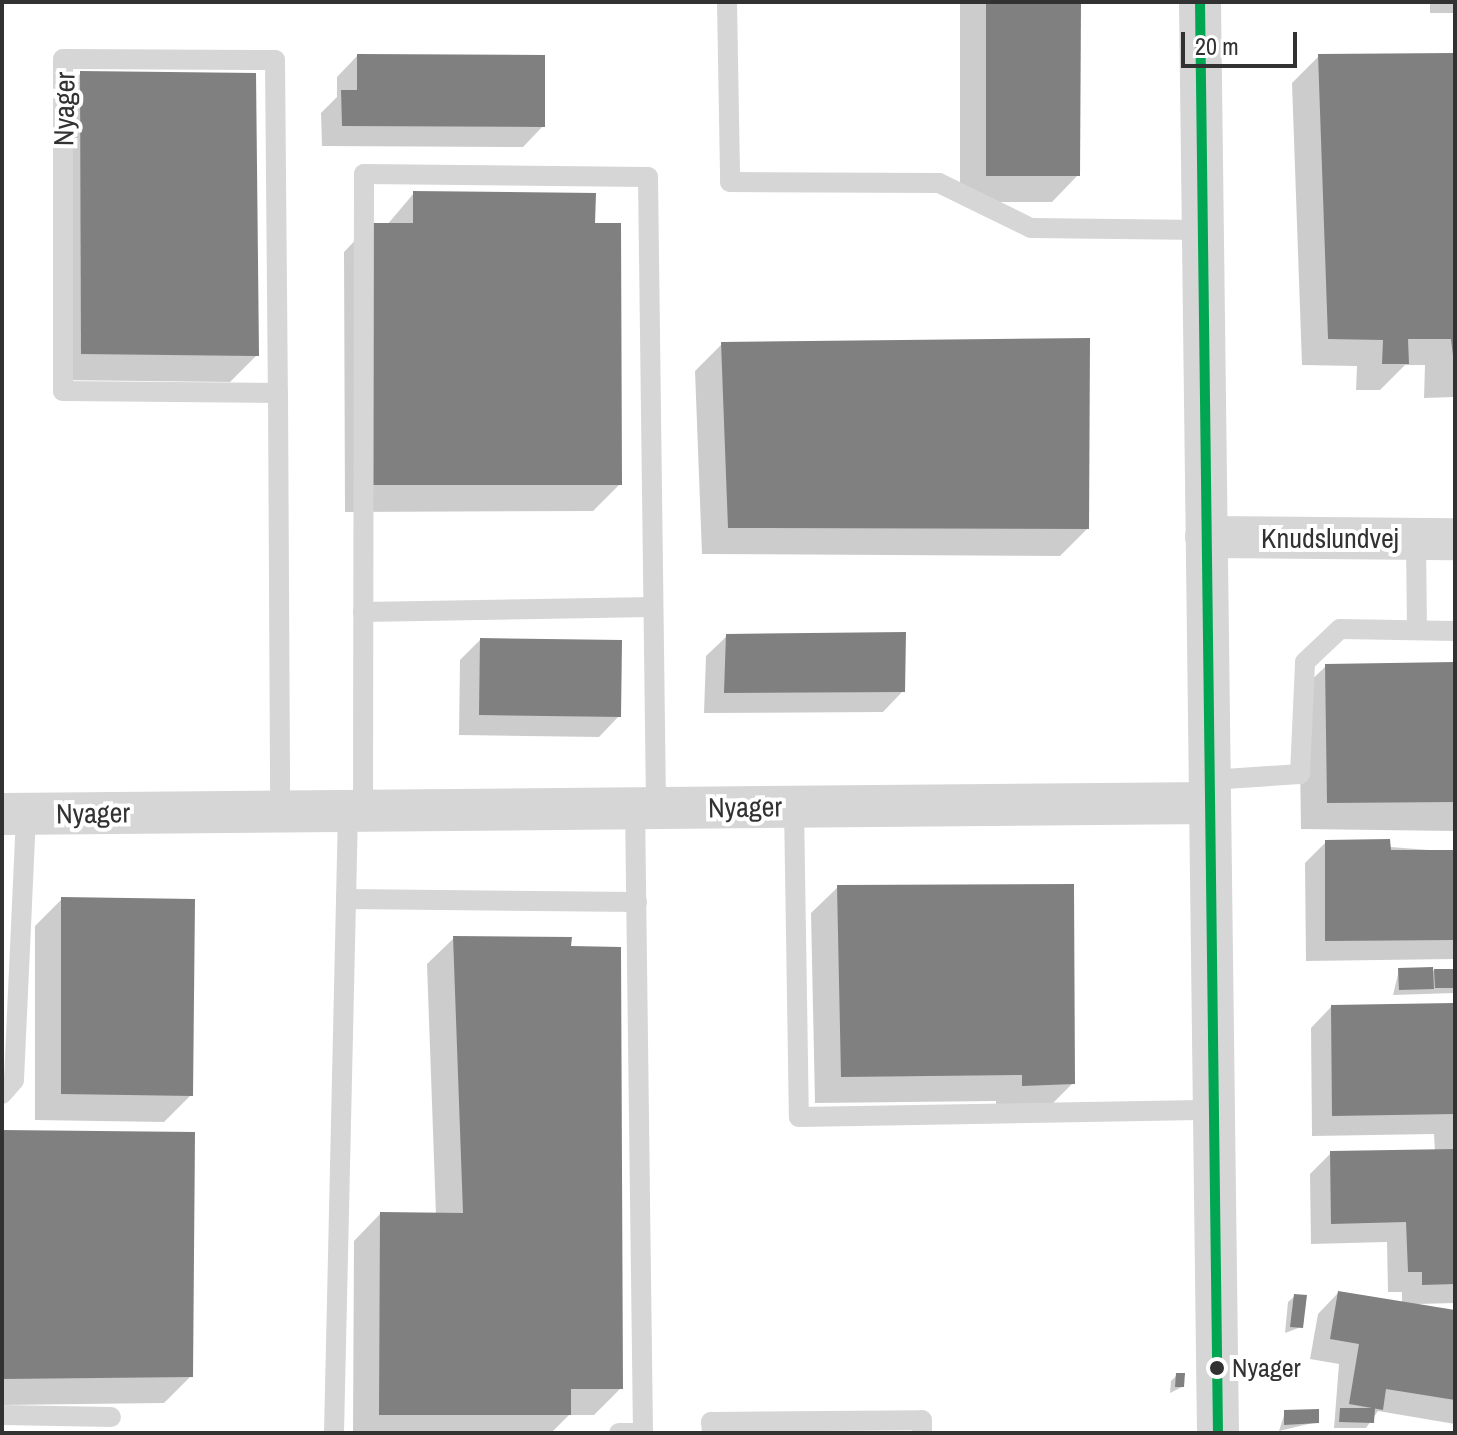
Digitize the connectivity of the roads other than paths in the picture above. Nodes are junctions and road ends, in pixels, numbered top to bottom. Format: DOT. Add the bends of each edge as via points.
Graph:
graph roads {
  1 [pos="727,2"];
  2 [pos="1200,2"];
  3 [pos="1203,230"];
  4 [pos="278,393"];
  5 [pos="1206,537"];
  6 [pos="1436,539"];
  7 [pos="653,607"];
  8 [pos="363,612"];
  9 [pos="1417,630"];
  10 [pos="1455,631"];
  11 [pos="1210,792"];
  12 [pos="794,807"];
  13 [pos="646,808"];
  14 [pos="356,810"];
  15 [pos="280,811"];
  16 [pos="14,814"];
  17 [pos="346,899"];
  18 [pos="637,902"];
  19 [pos="2,1094"];
  20 [pos="1214,1110"];
  21 [pos="2,1415"];
  22 [pos="111,1417"];
  23 [pos="334,1433"];
  24 [pos="619,1433"];
  25 [pos="712,1433"];
  26 [pos="922,1433"];
  27 [pos="1218,1433"];
  1 -- 3 [label="lane" via="730,182 939,183 1031,228"];
  2 -- 3 [label="street"];
  3 -- 5 [label="street"];
  4 -- 4 [label="lane, Nyager" via="275,60 63,59 63,391"];
  4 -- 15 [label="lane, Nyager"];
  5 -- 6 [label="street, Knudslundvej"];
  5 -- 11 [label="street"];
  6 -- 9 [label="lane"];
  7 -- 8 [label="lane"];
  7 -- 8 [label="lane" via="648,177 364,174"];
  7 -- 13 [label="lane"];
  8 -- 14 [label="lane"];
  9 -- 10 [label="lane"];
  9 -- 11 [label="lane" via="1340,629 1305,662 1300,774"];
  11 -- 12 [label="street, Nyager"];
  11 -- 20 [label="street"];
  12 -- 13 [label="street, Nyager"];
  12 -- 20 [label="lane" via="799,1117"];
  13 -- 14 [label="street, Nyager"];
  13 -- 18 [label="lane"];
  14 -- 15 [label="street, Nyager"];
  14 -- 17 [label="lane"];
  15 -- 16 [label="street, Nyager"];
  16 -- 19 [label="lane" via="14,1080"];
  17 -- 18 [label="lane"];
  17 -- 23 [label="lane"];
  18 -- 24 [label="lane" via="643,1433"];
  20 -- 27 [label="street"];
  21 -- 22 [label="lane"];
  25 -- 26 [label="lane" via="711,1422 922,1420"];
}
